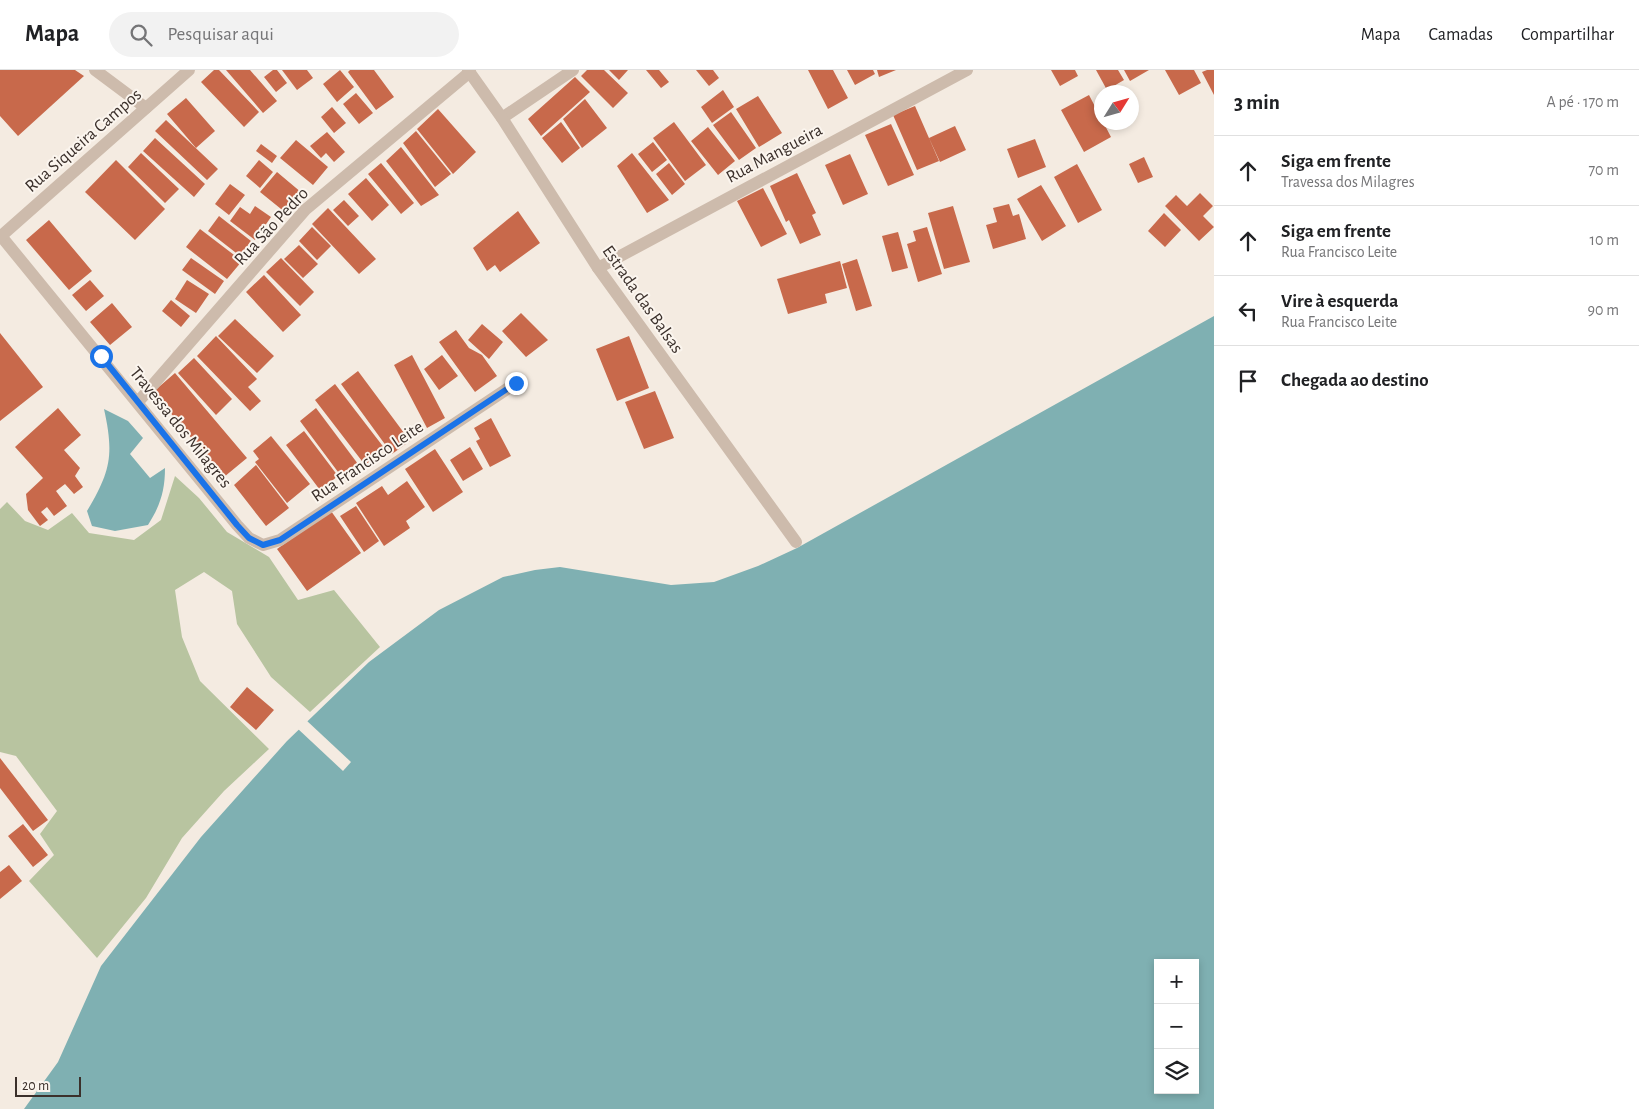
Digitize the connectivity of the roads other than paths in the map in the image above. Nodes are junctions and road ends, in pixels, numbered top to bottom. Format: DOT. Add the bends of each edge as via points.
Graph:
graph roads {
  1 [pos="95,70"];
  2 [pos="189,70"];
  3 [pos="573,70"];
  4 [pos="968,70"];
  5 [pos="469,71"];
  6 [pos="146,108"];
  7 [pos="502,118"];
  8 [pos="0,236"];
  9 [pos="598,268"];
  10 [pos="516,383"];
  11 [pos="138,402"];
  12 [pos="237,525"];
  13 [pos="796,542"];
  1 -- 6 [label="street"];
  2 -- 6 [label="street, Rua Siqueira Campos"];
  3 -- 7 [label="street"];
  4 -- 9 [label="street, Rua Mangueira"];
  5 -- 7 [label="street, Estrada das Balsas"];
  5 -- 11 [label="street, Rua São Pedro" via="305,210"];
  6 -- 8 [label="street, Rua Siqueira Campos"];
  7 -- 9 [label="street, Estrada das Balsas"];
  8 -- 11 [label="street, Travessa dos Milagres"];
  9 -- 13 [label="street, Estrada das Balsas"];
  10 -- 12 [label="street, Rua Francisco Leite" via="280,540 263,545 249,538"];
  11 -- 12 [label="street, Travessa dos Milagres"];
}
